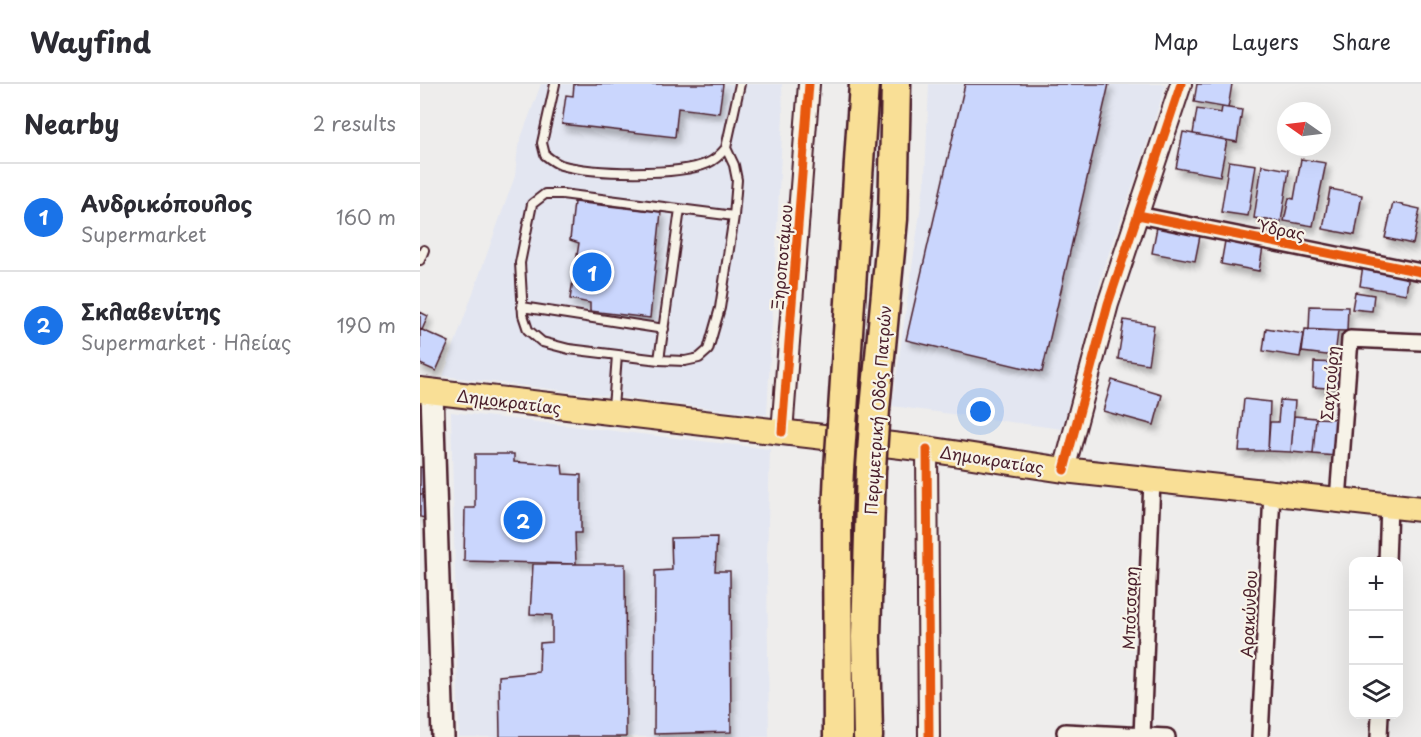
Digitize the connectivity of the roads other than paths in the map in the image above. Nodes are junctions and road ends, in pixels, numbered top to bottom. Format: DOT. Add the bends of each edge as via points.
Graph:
graph roads {
  1 [pos="555,84"];
  2 [pos="740,84"];
  3 [pos="809,84"];
  4 [pos="864,84"];
  5 [pos="896,84"];
  6 [pos="1181,84"];
  7 [pos="726,148"];
  8 [pos="680,209"];
  9 [pos="1138,215"];
  10 [pos="734,216"];
  11 [pos="424,250"];
  12 [pos="420,260"];
  13 [pos="1421,272"];
  14 [pos="522,307"];
  15 [pos="663,329"];
  16 [pos="1421,342"];
  17 [pos="618,355"];
  18 [pos="659,360"];
  19 [pos="426,391"];
  20 [pos="612,413"];
  21 [pos="782,432"];
  22 [pos="927,449"];
  23 [pos="1064,470"];
  24 [pos="1152,480"];
  25 [pos="1272,494"];
  26 [pos="1338,500"];
  27 [pos="1389,506"];
  28 [pos="1421,509"];
  29 [pos="1387,557"];
  30 [pos="1380,719"];
  31 [pos="1065,732"];
  32 [pos="1142,736"];
  33 [pos="443,737"];
  34 [pos="838,737"];
  35 [pos="868,737"];
  36 [pos="929,737"];
  37 [pos="1167,737"];
  38 [pos="1260,737"];
  39 [pos="1379,737"];
  1 -- 7 [label="lane" via="542,143 545,155 559,165 655,172 708,163"];
  2 -- 7 [label="lane"];
  3 -- 21 [label="street, Ξηροποτάμου"];
  4 -- 34 [label="highway, Περιμετρική Οδός Πατρών, bridge" via="837,515"];
  5 -- 35 [label="highway, Περιμετρική Οδός Πατρών, bridge" via="893,219 871,468 866,637"];
  6 -- 9 [label="street"];
  7 -- 10 [label="lane" via="737,180"];
  8 -- 10 [label="lane"];
  8 -- 14 [label="lane" via="544,194 532,204 520,263"];
  8 -- 15 [label="lane"];
  9 -- 13 [label="street, Ύδρας"];
  9 -- 23 [label="street" via="1096,345"];
  10 -- 18 [label="lane" via="720,308 708,350 699,358 685,361"];
  11 -- 12 [label="lane"];
  14 -- 15 [label="lane"];
  14 -- 17 [label="lane" via="528,330 542,342"];
  15 -- 18 [label="lane"];
  16 -- 26 [label="street, Σαχτούρη" via="1350,339"];
  17 -- 18 [label="lane"];
  17 -- 20 [label="lane"];
  19 -- 20 [label="main road, Δημοκρατίας"];
  19 -- 33 [label="main road"];
  20 -- 21 [label="main road, Δημοκρατίας"];
  21 -- 22 [label="main road, Δημοκρατίας"];
  22 -- 23 [label="main road, Δημοκρατίας"];
  22 -- 36 [label="street"];
  23 -- 24 [label="main road, Δημοκρατίας"];
  24 -- 25 [label="main road, Δημοκρατίας"];
  24 -- 32 [label="street, Μπότσαρη"];
  25 -- 26 [label="main road, Δημοκρατίας"];
  25 -- 38 [label="street, Αρακύνθου"];
  26 -- 27 [label="main road, Δημοκρατίας"];
  27 -- 28 [label="main road, Δημοκρατίας"];
  27 -- 29 [label="street"];
  30 -- 39 [label="street"];
  31 -- 32 [label="street"];
  32 -- 37 [label="street"];
}
